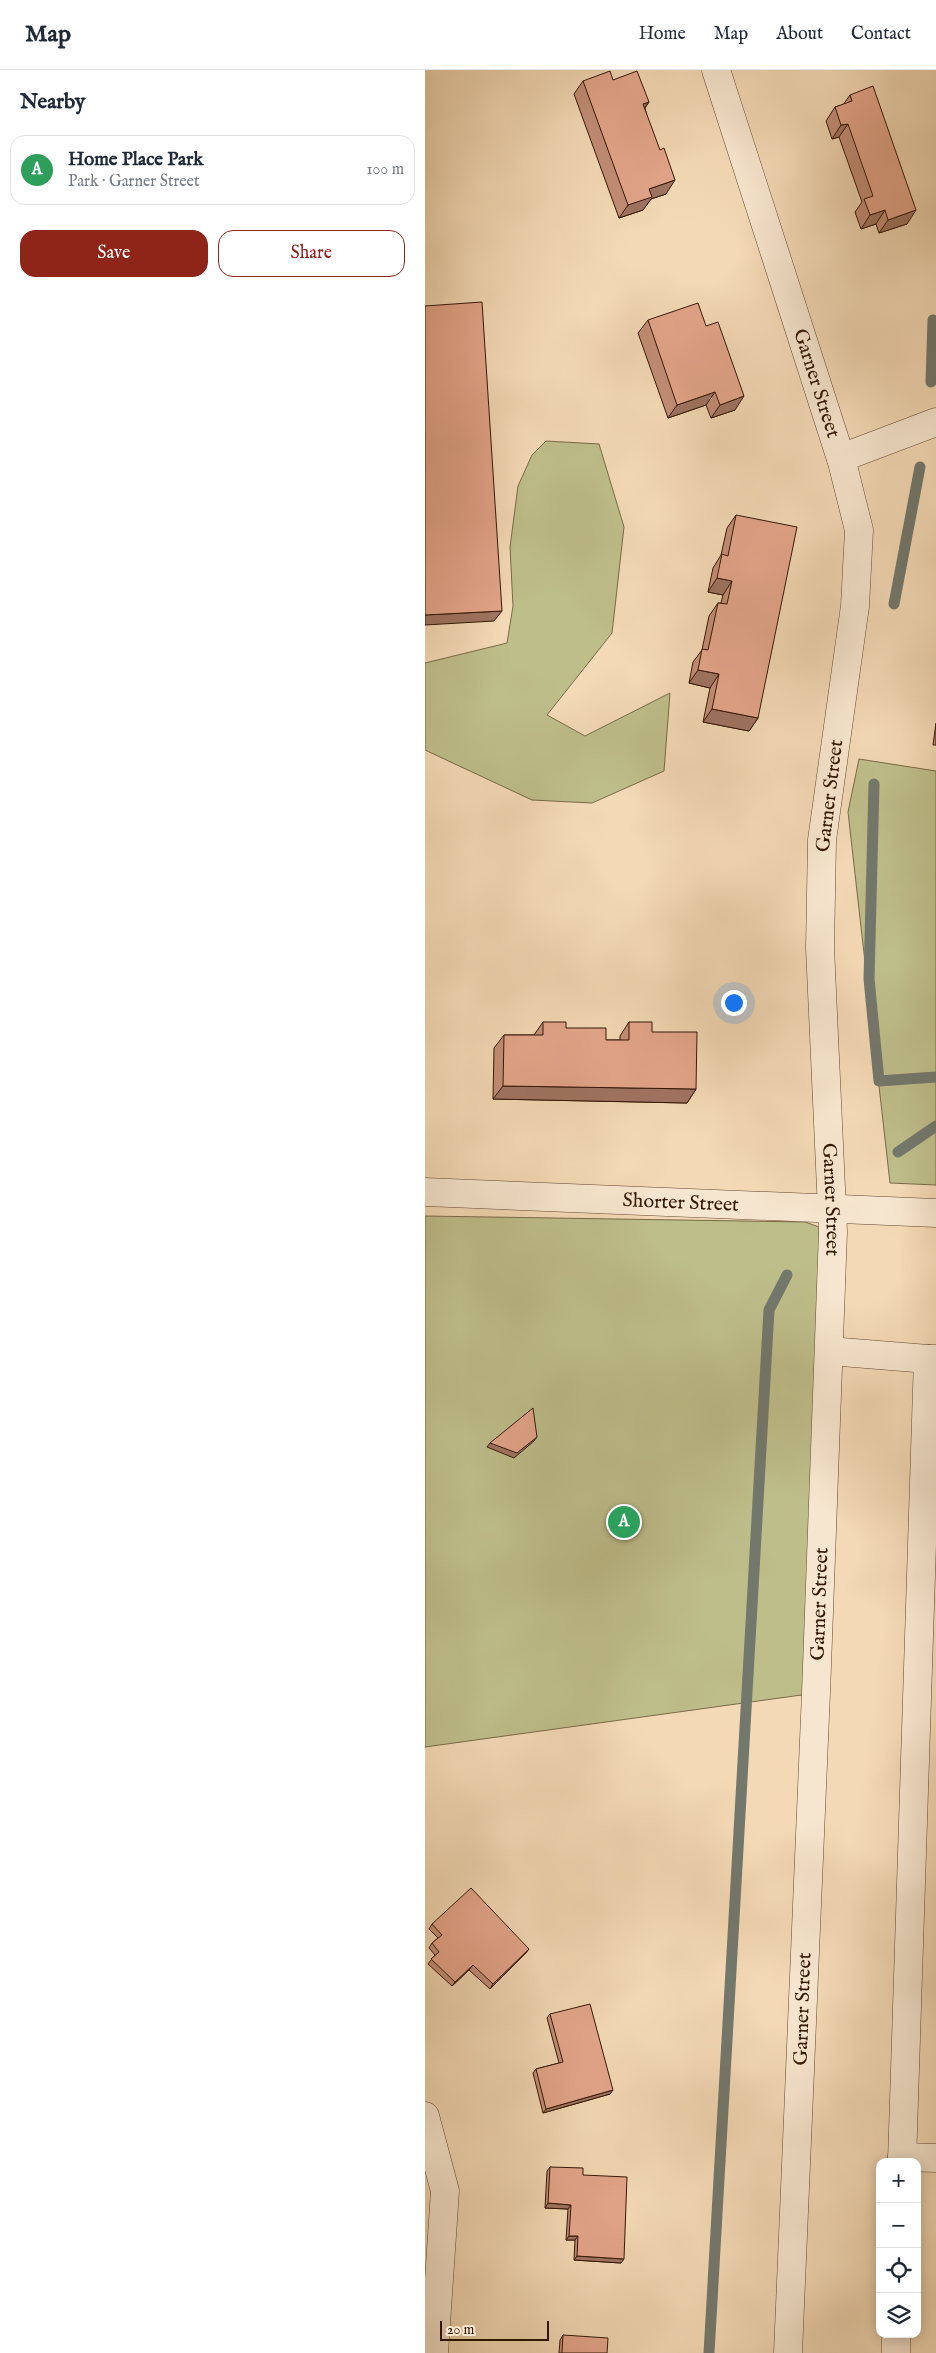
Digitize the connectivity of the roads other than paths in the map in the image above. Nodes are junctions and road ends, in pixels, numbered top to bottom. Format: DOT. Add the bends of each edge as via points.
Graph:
graph roads {
  1 [pos="716,70"];
  2 [pos="936,422"];
  3 [pos="841,458"];
  4 [pos="425,1192"];
  5 [pos="831,1209"];
  6 [pos="936,1213"];
  7 [pos="829,1351"];
  8 [pos="932,1359"];
  9 [pos="425,2116"];
  10 [pos="902,2158"];
  11 [pos="921,2158"];
  12 [pos="936,2158"];
  13 [pos="896,2338"];
  14 [pos="433,2353"];
  15 [pos="788,2353"];
  16 [pos="896,2353"];
  1 -- 3 [label="street, Garner Street"];
  2 -- 3 [label="street"];
  3 -- 5 [label="street, Garner Street" via="859,530 855,606 822,840 820,948"];
  4 -- 5 [label="street, Shorter Street"];
  5 -- 6 [label="street, Shorter Street"];
  5 -- 7 [label="street, Garner Street"];
  7 -- 8 [label="street"];
  7 -- 15 [label="street, Garner Street"];
  8 -- 10 [label="street"];
  9 -- 14 [label="street" via="445,2191"];
  11 -- 12 [label="street"];
  13 -- 16 [label="street"];
}
